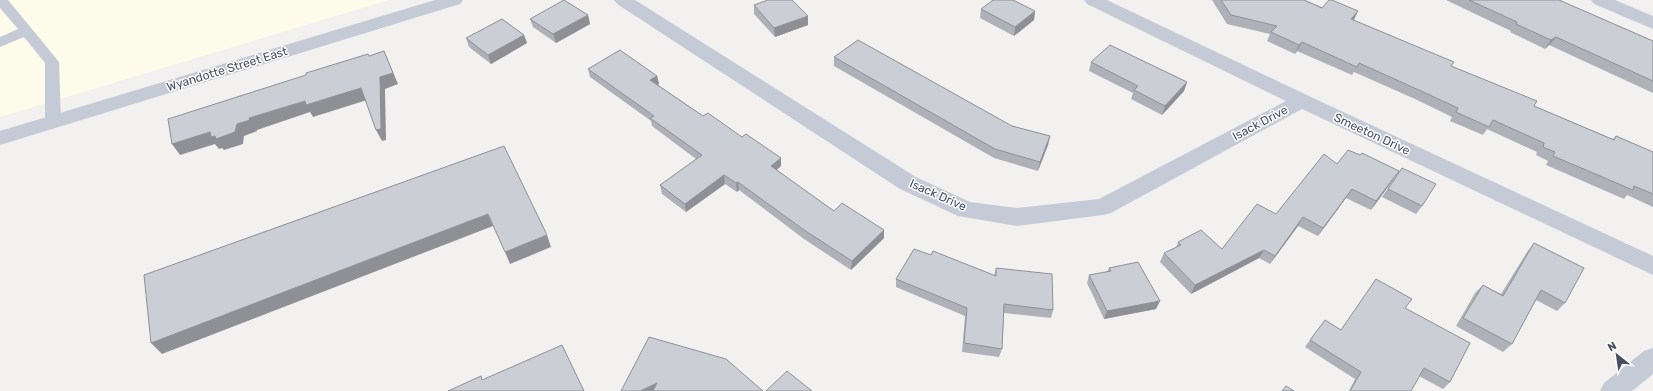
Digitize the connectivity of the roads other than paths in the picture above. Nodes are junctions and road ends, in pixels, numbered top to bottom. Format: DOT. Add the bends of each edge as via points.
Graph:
graph roads {
  1 [pos="1,0"];
  2 [pos="454,0"];
  3 [pos="624,0"];
  4 [pos="1092,0"];
  5 [pos="1600,0"];
  6 [pos="1653,23"];
  7 [pos="26,31"];
  8 [pos="0,42"];
  9 [pos="1302,101"];
  10 [pos="53,122"];
  11 [pos="0,138"];
  12 [pos="1653,266"];
  13 [pos="1653,359"];
  14 [pos="1613,391"];
  1 -- 7 [label="lane"];
  2 -- 10 [label="street, Wyandotte Street East"];
  3 -- 9 [label="street, Isack Drive" via="908,183 966,210 1017,217 1102,207"];
  4 -- 9 [label="street, Smeeton Drive"];
  5 -- 6 [label="street"];
  7 -- 8 [label="lane"];
  7 -- 10 [label="lane" via="52,62"];
  9 -- 12 [label="street, Smeeton Drive"];
  10 -- 11 [label="street, Wyandotte Street East"];
  13 -- 14 [label="street"];
}
